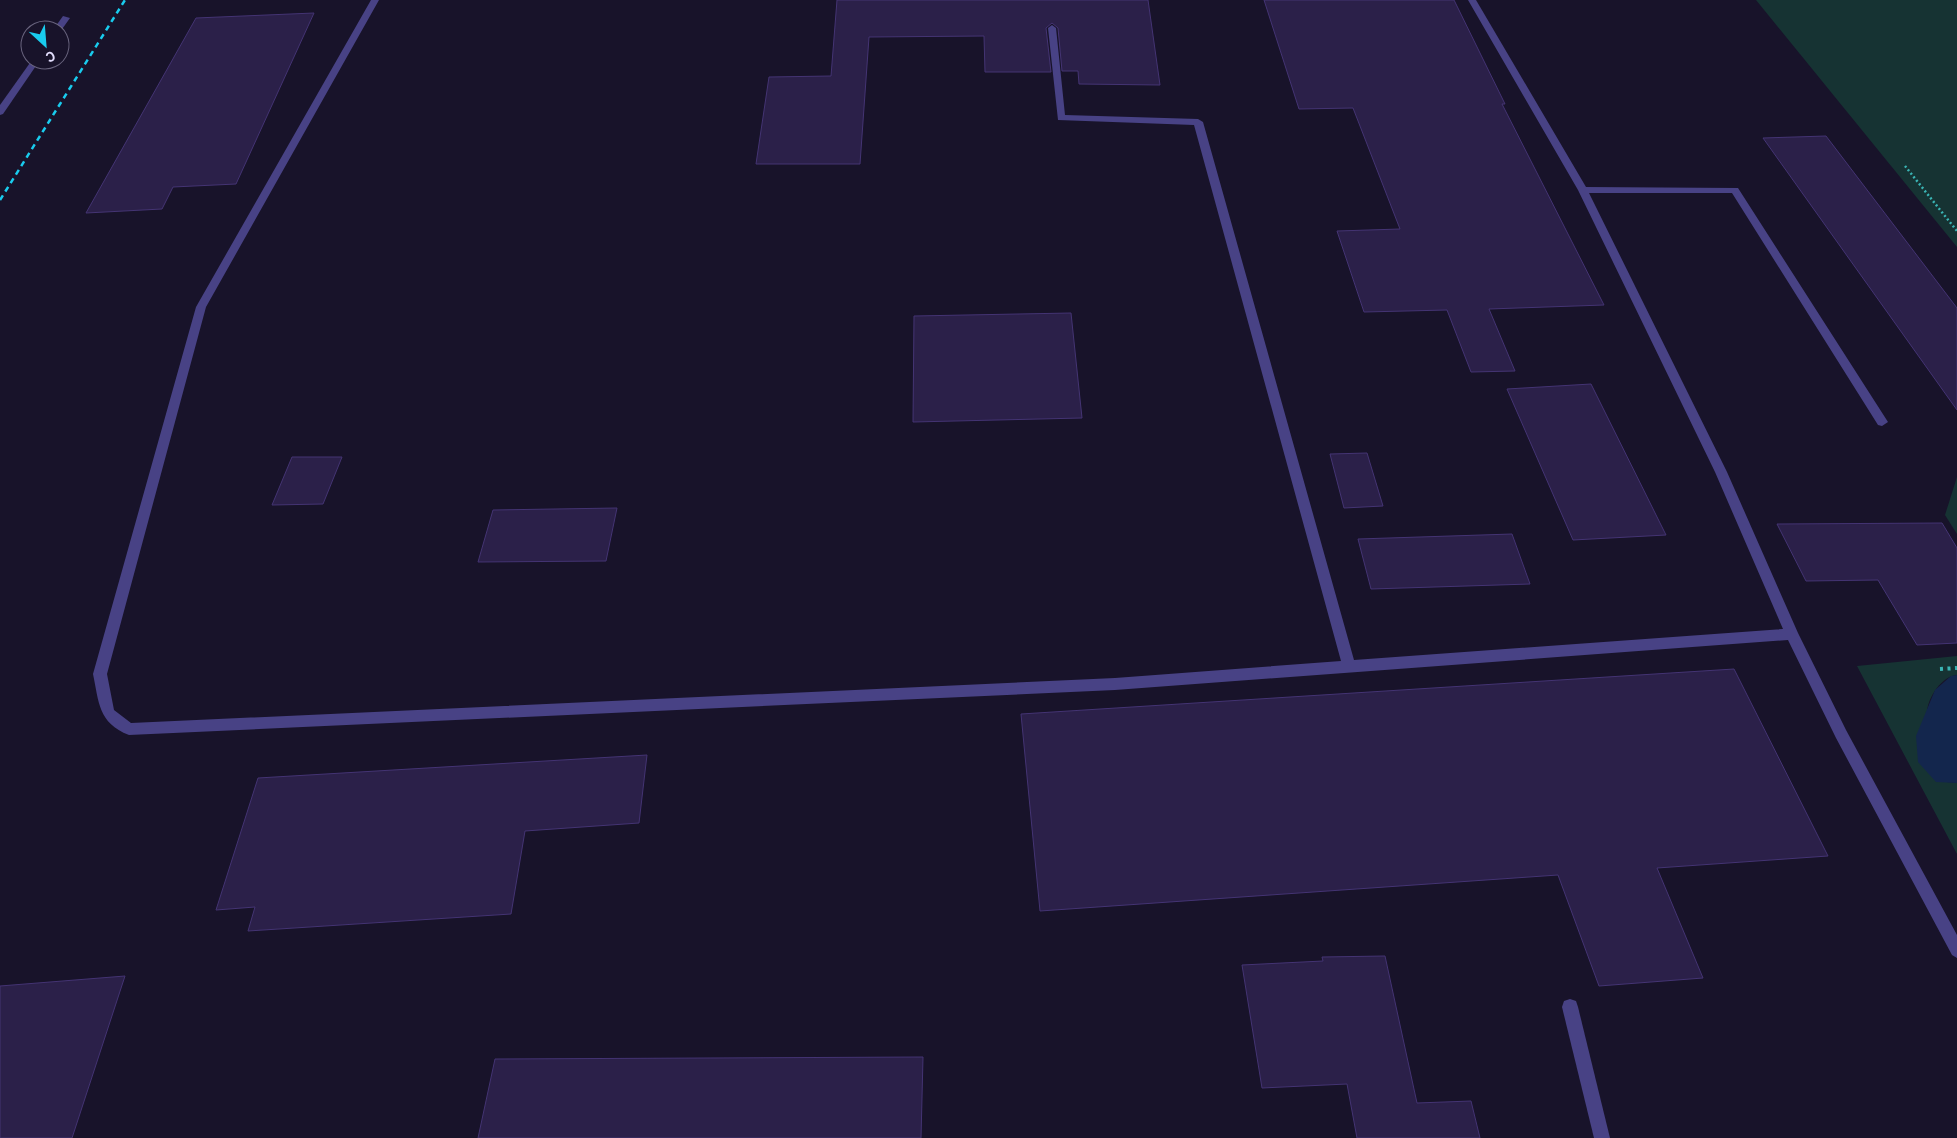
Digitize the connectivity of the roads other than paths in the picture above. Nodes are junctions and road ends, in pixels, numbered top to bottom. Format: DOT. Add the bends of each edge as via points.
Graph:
graph roads {
  1 [pos="375,0"];
  2 [pos="1472,0"];
  3 [pos="1052,28"];
  4 [pos="29,70"];
  5 [pos="0,112"];
  6 [pos="1583,190"];
  7 [pos="1882,422"];
  8 [pos="1792,634"];
  9 [pos="1349,666"];
  10 [pos="1957,950"];
  11 [pos="1570,1007"];
  12 [pos="1602,1138"];
  1 -- 9 [label="lane" via="201,306 100,674 108,713 129,729 1115,684"];
  2 -- 6 [label="lane"];
  3 -- 9 [label="lane" via="1061,118 1198,122"];
  4 -- 5 [label="lane"];
  6 -- 7 [label="lane" via="1735,190"];
  6 -- 8 [label="lane" via="1721,472"];
  8 -- 9 [label="lane"];
  8 -- 10 [label="lane" via="1841,734"];
  11 -- 12 [label="lane"];
}
